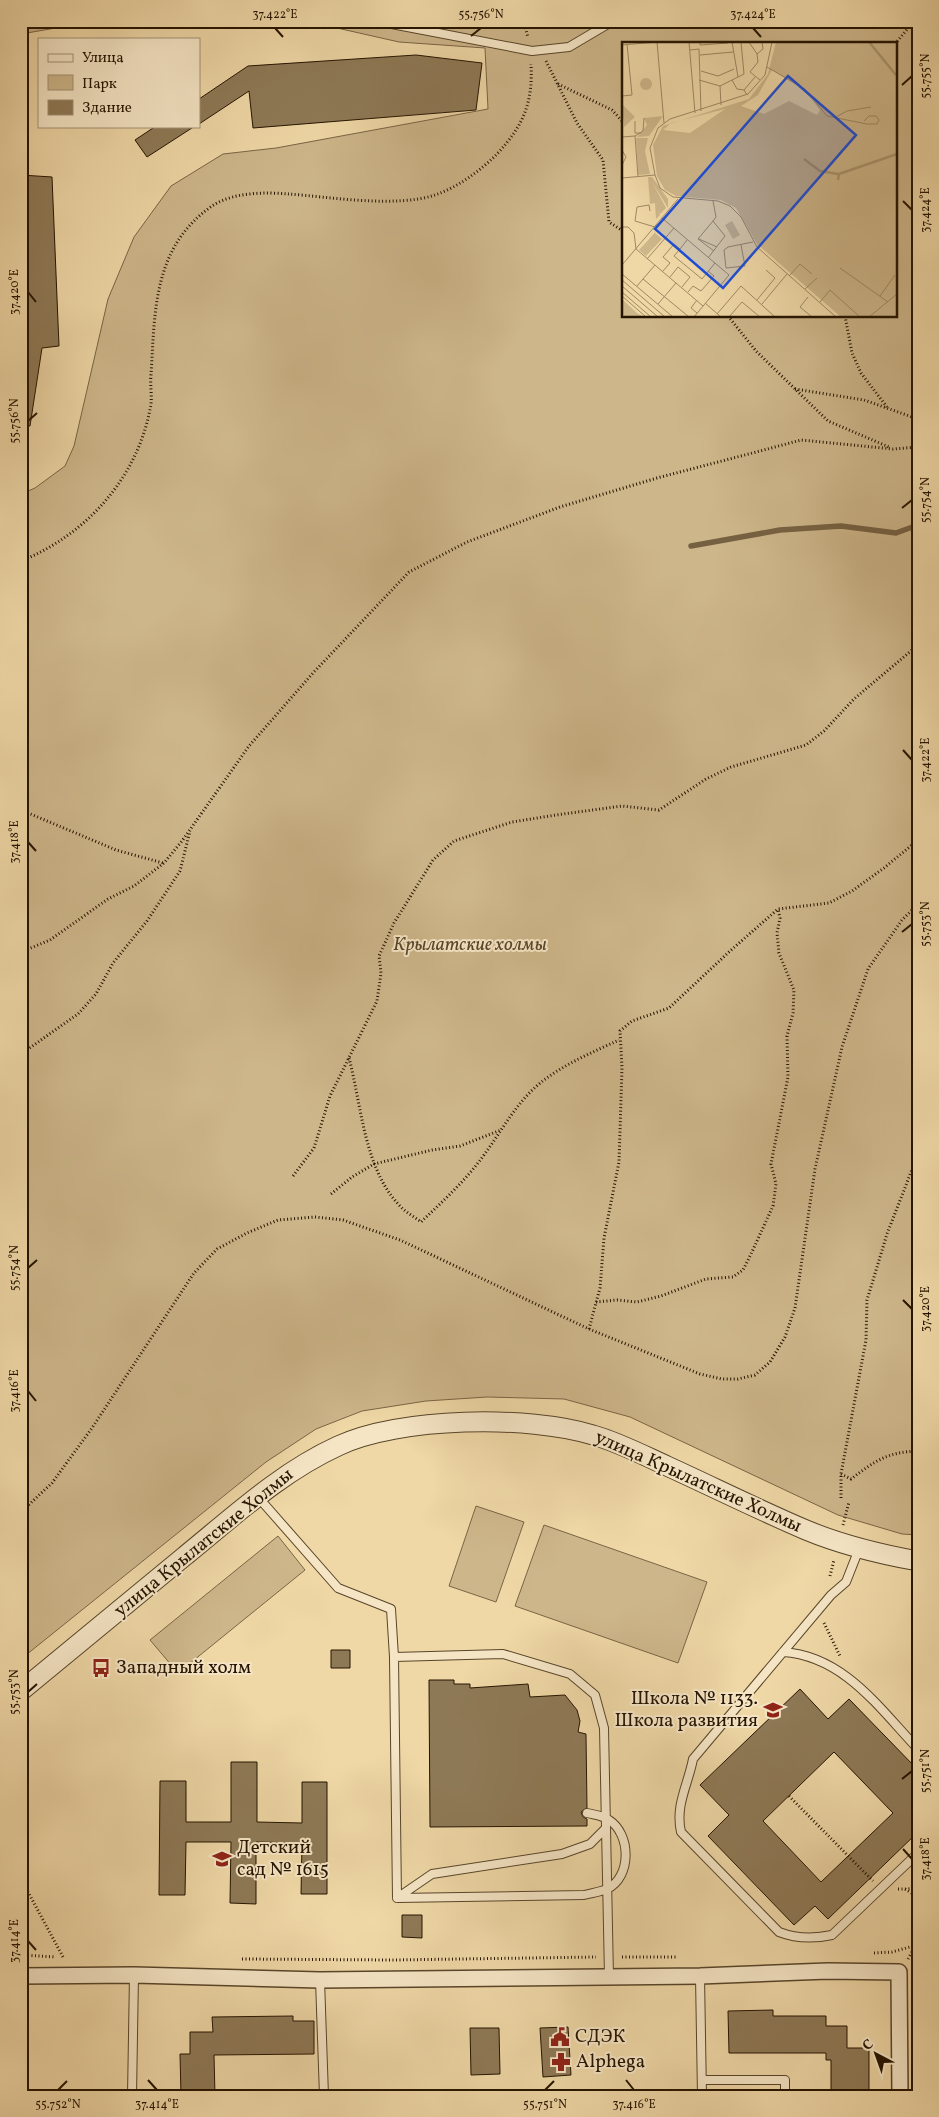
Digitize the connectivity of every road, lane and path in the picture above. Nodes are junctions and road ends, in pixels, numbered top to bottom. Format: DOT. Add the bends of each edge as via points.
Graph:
graph roads {
  1 [pos="34,21"];
  2 [pos="376,21"];
  3 [pos="613,21"];
  4 [pos="914,21"];
  5 [pos="21,23"];
  6 [pos="896,43"];
  7 [pos="532,50"];
  8 [pos="558,84"];
  9 [pos="622,121"];
  10 [pos="622,230"];
  11 [pos="730,318"];
  12 [pos="845,318"];
  13 [pos="795,388"];
  14 [pos="887,407"];
  15 [pos="918,419"];
  16 [pos="918,447"];
  17 [pos="893,449"];
  18 [pos="21,561"];
  19 [pos="918,645"];
  20 [pos="21,810"];
  21 [pos="190,830"];
  22 [pos="918,840"];
  23 [pos="164,863"];
  24 [pos="918,904"];
  25 [pos="778,909"];
  26 [pos="21,952"];
  27 [pos="620,1040"];
  28 [pos="21,1054"];
  29 [pos="349,1058"];
  30 [pos="501,1129"];
  31 [pos="918,1154"];
  32 [pos="374,1164"];
  33 [pos="293,1176"];
  34 [pos="331,1194"];
  35 [pos="596,1302"];
  36 [pos="589,1329"];
  37 [pos="918,1451"];
  38 [pos="841,1474"];
  39 [pos="258,1497"];
  40 [pos="841,1498"];
  41 [pos="21,1512"];
  42 [pos="859,1549"];
  43 [pos="918,1561"];
  44 [pos="819,1612"];
  45 [pos="783,1652"];
  46 [pos="394,1657"];
  47 [pos="849,1677"];
  48 [pos="21,1691"];
  49 [pos="918,1749"];
  50 [pos="789,1796"];
  51 [pos="587,1813"];
  52 [pos="606,1828"];
  53 [pos="918,1853"];
  54 [pos="862,1870"];
  55 [pos="21,1878"];
  56 [pos="918,1888"];
  57 [pos="905,1889"];
  58 [pos="397,1898"];
  59 [pos="917,1945"];
  60 [pos="873,1953"];
  61 [pos="63,1957"];
  62 [pos="617,1957"];
  63 [pos="684,1957"];
  64 [pos="598,1958"];
  65 [pos="393,1960"];
  66 [pos="134,1975"];
  67 [pos="21,1976"];
  68 [pos="700,1976"];
  69 [pos="608,1977"];
  70 [pos="320,1980"];
  71 [pos="702,2080"];
  72 [pos="132,2096"];
  73 [pos="324,2096"];
  74 [pos="702,2096"];
  75 [pos="785,2096"];
  76 [pos="900,2096"];
  1 -- 5 [label="lane"];
  2 -- 7 [label="lane"];
  3 -- 7 [label="lane" via="569,47"];
  4 -- 6 [label="path"];
  7 -- 8 [label="path" via="546,60"];
  7 -- 18 [label="path" via="532,88 524,117 508,143 486,165 462,182 434,195 401,200 264,192 215,204 195,218 180,236 160,281 155,309 151,402 143,437 131,466 91,518 66,537"];
  8 -- 9 [label="path" via="612,110"];
  8 -- 10 [label="path" via="577,124 603,160 609,222"];
  11 -- 13 [label="path" via="756,351"];
  12 -- 14 [label="path" via="858,366"];
  13 -- 14 [label="path"];
  13 -- 17 [label="path" via="828,421"];
  14 -- 15 [label="path"];
  16 -- 17 [label="path"];
  17 -- 21 [label="path" via="801,440 760,450 560,507 467,542 409,572 319,666 249,746"];
  19 -- 29 [label="path" via="854,699 806,746 731,768 706,779 659,810 622,806 556,815 512,822 454,841 433,860 394,923 379,956 381,973 377,1001"];
  20 -- 23 [label="path" via="116,850"];
  21 -- 23 [label="path"];
  21 -- 28 [label="path" via="180,871 147,921 113,963 96,994 78,1014"];
  22 -- 25 [label="path" via="852,891 829,903"];
  23 -- 26 [label="path" via="50,940"];
  24 -- 36 [label="path" via="902,920 868,969 842,1047 815,1169 795,1308 785,1337 770,1362 755,1375 722,1380"];
  25 -- 27 [label="path" via="669,1008 632,1021 620,1031"];
  25 -- 35 [label="path" via="779,953 794,990 787,1036 788,1077 771,1164 776,1184 773,1206 751,1254 743,1270 733,1277 706,1279 637,1302"];
  27 -- 30 [label="path" via="587,1054 539,1084"];
  27 -- 35 [label="path" via="619,1162"];
  29 -- 32 [label="path"];
  29 -- 33 [label="path" via="330,1096 314,1148"];
  30 -- 32 [label="path" via="460,1146"];
  30 -- 32 [label="path" via="481,1160 420,1222 402,1208"];
  31 -- 38 [label="path" via="887,1234 867,1300 866,1340"];
  32 -- 34 [label="path"];
  35 -- 36 [label="path"];
  36 -- 41 [label="path" via="400,1240 344,1220 315,1217 278,1220 217,1249 194,1273 92,1428 52,1483"];
  37 -- 38 [label="path" via="898,1451 872,1462 852,1479"];
  38 -- 40 [label="path"];
  39 -- 42 [label="street, улица Крылатские Холмы" via="298,1467 339,1445 384,1430 428,1424 558,1426 592,1434 625,1447 808,1531"];
  39 -- 46 [label="lane" via="338,1588 391,1609"];
  39 -- 48 [label="street, улица Крылатские Холмы"];
  42 -- 43 [label="street, улица Крылатские Холмы"];
  42 -- 44 [label="lane" via="846,1582"];
  44 -- 45 [label="lane"];
  44 -- 47 [label="path"];
  45 -- 47 [label="lane" via="829,1665"];
  45 -- 53 [label="lane" via="693,1759 679,1805 681,1832 779,1932 793,1938 832,1935"];
  46 -- 52 [label="lane" via="503,1654 570,1674 595,1695 604,1728"];
  46 -- 58 [label="lane"];
  47 -- 49 [label="lane"];
  50 -- 54 [label="path"];
  51 -- 58 [label="lane" via="610,1821 623,1839 625,1866 608,1889 584,1895"];
  52 -- 58 [label="lane" via="590,1844 562,1854 432,1874"];
  52 -- 69 [label="lane"];
  55 -- 61 [label="path"];
  56 -- 57 [label="path"];
  59 -- 60 [label="path"];
  62 -- 63 [label="path"];
  64 -- 65 [label="path"];
  66 -- 67 [label="street"];
  66 -- 70 [label="street"];
  66 -- 72 [label="lane"];
  68 -- 69 [label="street"];
  68 -- 71 [label="lane"];
  68 -- 76 [label="street" via="899,1972"];
  69 -- 70 [label="street"];
  70 -- 73 [label="lane"];
  71 -- 74 [label="lane"];
  71 -- 75 [label="lane" via="785,2080"];
}
